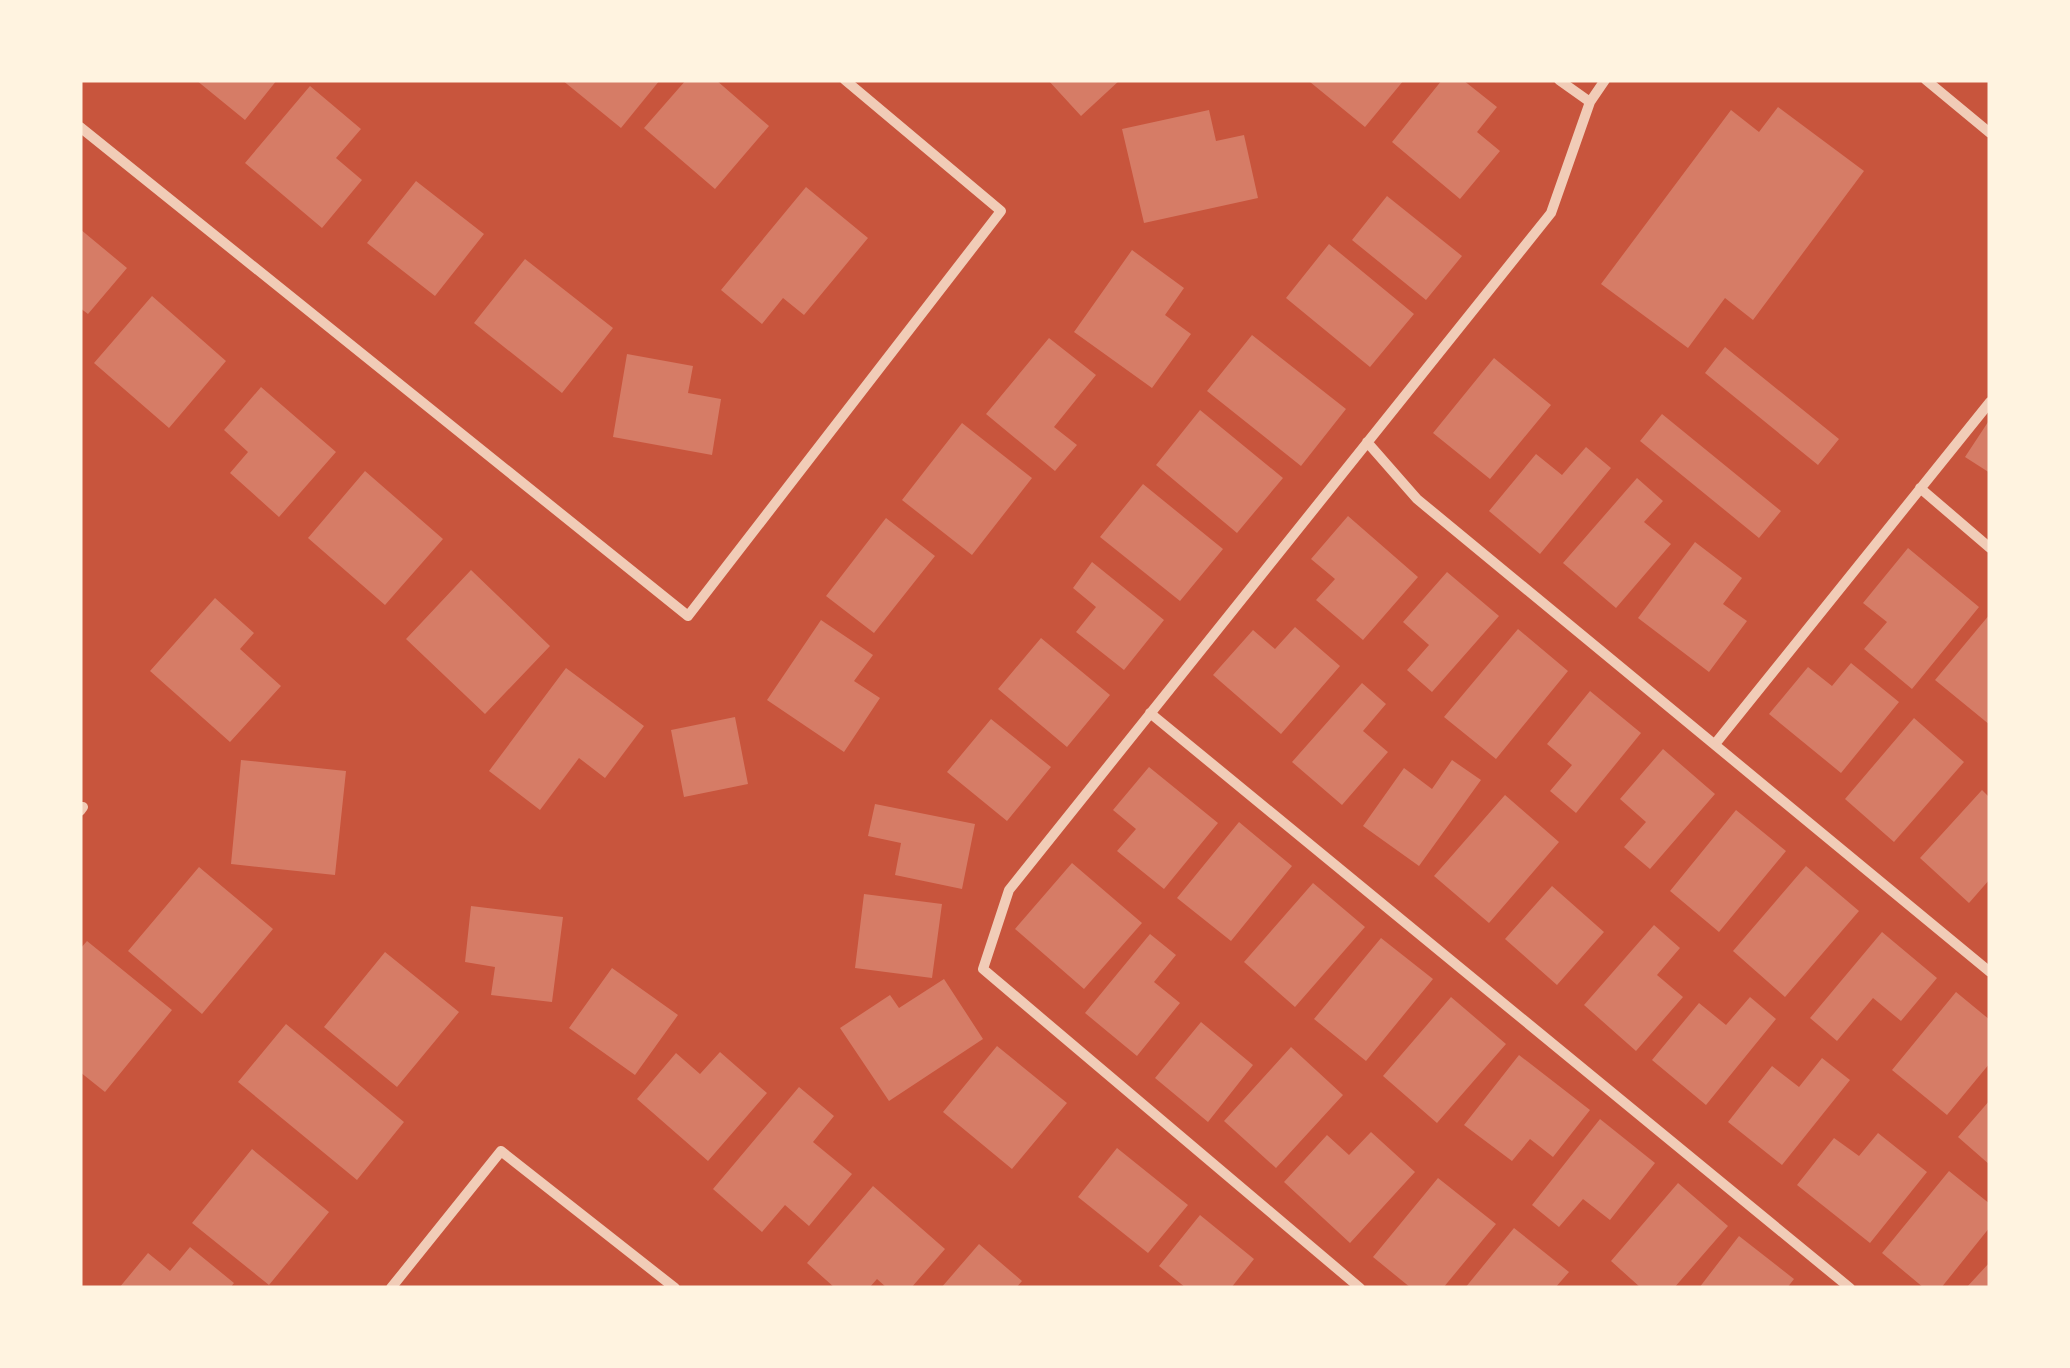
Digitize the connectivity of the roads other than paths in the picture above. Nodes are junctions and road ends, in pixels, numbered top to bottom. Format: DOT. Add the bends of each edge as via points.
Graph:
graph roads {
  1 [pos="845,80"];
  2 [pos="1559,80"];
  3 [pos="1605,80"];
  4 [pos="1926,80"];
  5 [pos="1590,102"];
  6 [pos="80,127"];
  7 [pos="1990,133"];
  8 [pos="1990,402"];
  9 [pos="1367,442"];
  10 [pos="1920,488"];
  11 [pos="1990,548"];
  12 [pos="1150,712"];
  13 [pos="1714,744"];
  14 [pos="1990,972"];
  15 [pos="391,1288"];
  16 [pos="675,1288"];
  17 [pos="1360,1288"];
  18 [pos="1850,1288"];
  1 -- 6 [label="street" via="1001,211 688,616"];
  2 -- 5 [label="street"];
  3 -- 5 [label="street"];
  4 -- 7 [label="street"];
  5 -- 9 [label="street" via="1550,212"];
  8 -- 10 [label="street"];
  9 -- 12 [label="street"];
  9 -- 13 [label="street" via="1417,498"];
  10 -- 11 [label="street"];
  10 -- 13 [label="street"];
  12 -- 17 [label="street" via="1008,890 982,969"];
  12 -- 18 [label="street"];
  13 -- 14 [label="street"];
  15 -- 16 [label="street" via="501,1151"];
}
